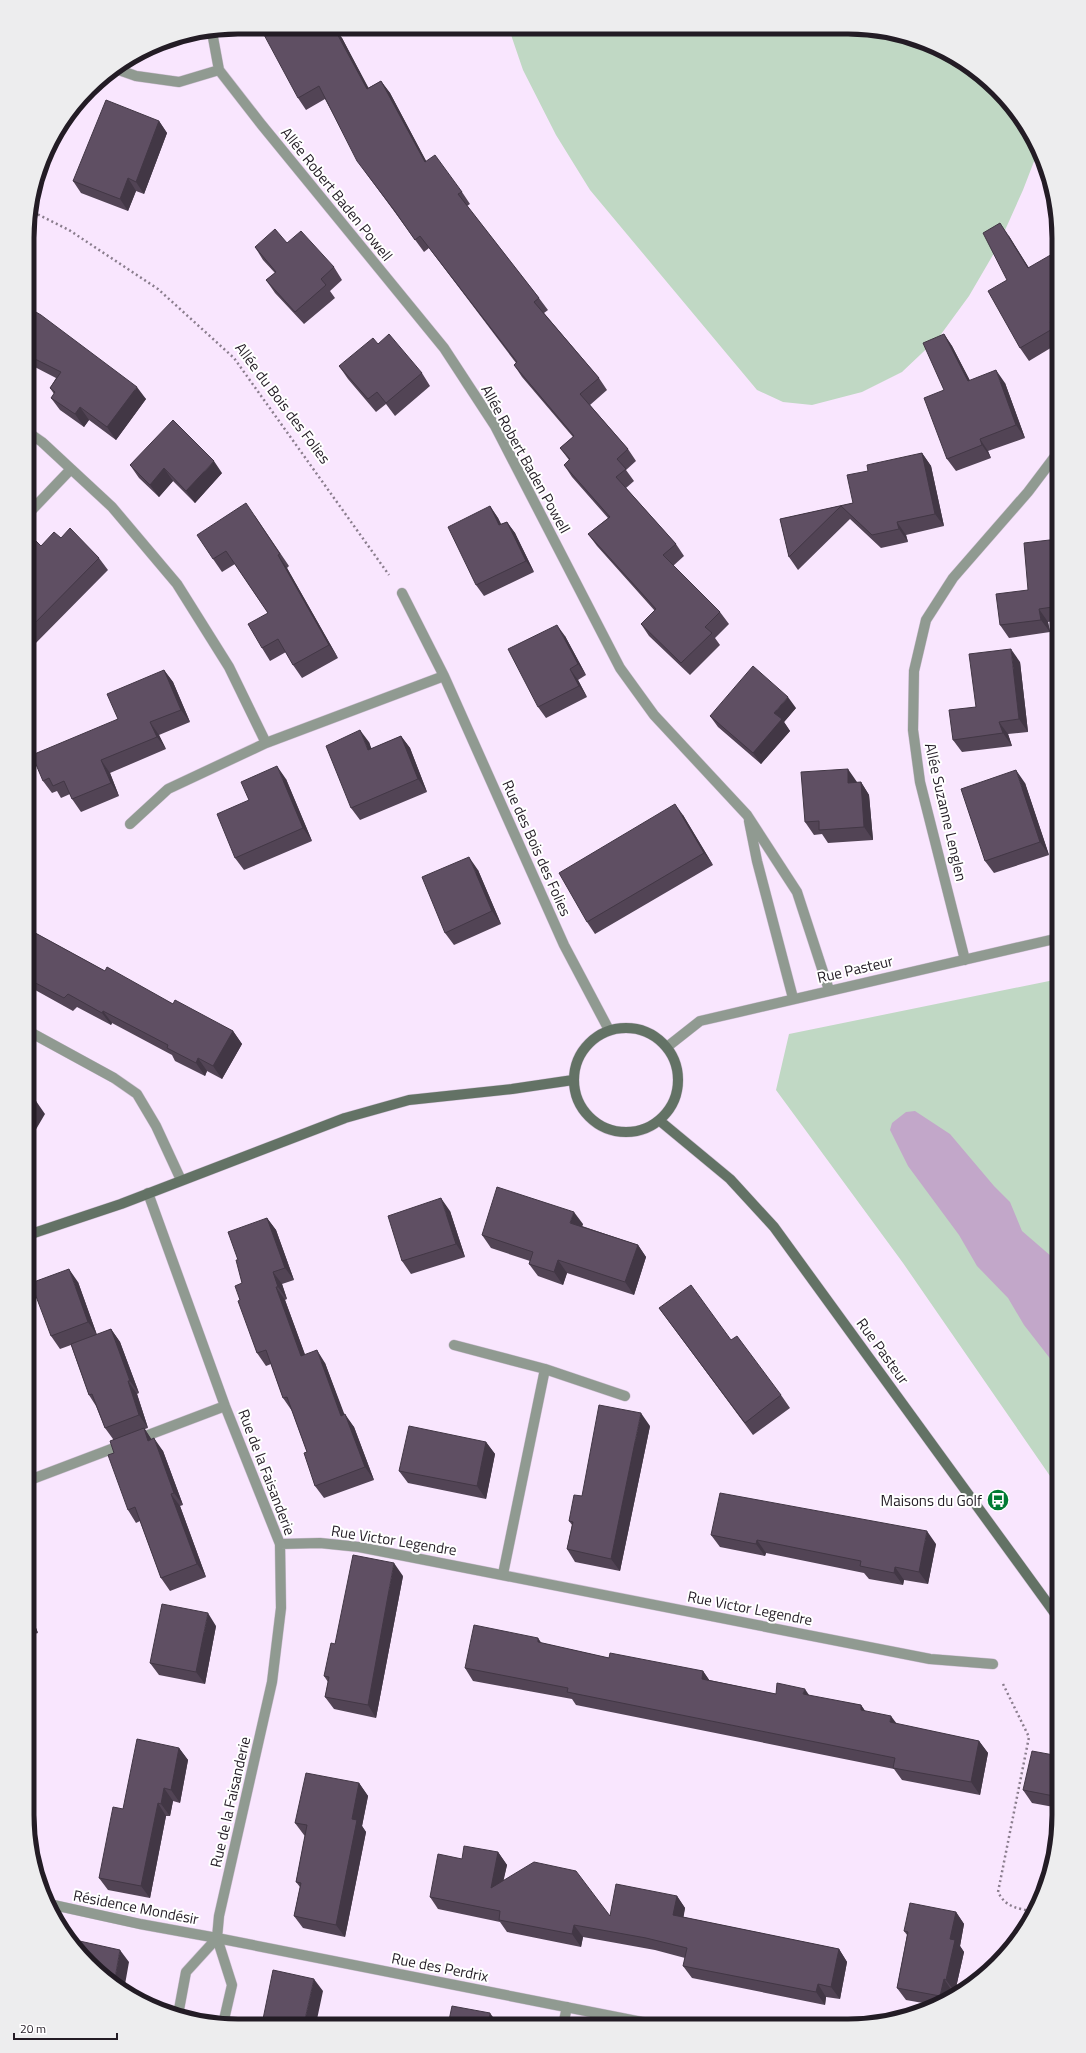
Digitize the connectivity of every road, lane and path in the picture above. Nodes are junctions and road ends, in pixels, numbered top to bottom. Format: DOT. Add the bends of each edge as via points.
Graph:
graph roads {
  1 [pos="213,36"];
  2 [pos="121,70"];
  3 [pos="219,70"];
  4 [pos="36,213"];
  5 [pos="34,437"];
  6 [pos="1052,461"];
  7 [pos="71,469"];
  8 [pos="34,508"];
  9 [pos="402,593"];
  10 [pos="444,676"];
  11 [pos="266,744"];
  12 [pos="747,815"];
  13 [pos="130,824"];
  14 [pos="1052,940"];
  15 [pos="965,960"];
  16 [pos="829,990"];
  17 [pos="793,998"];
  18 [pos="609,1030"];
  19 [pos="34,1035"];
  20 [pos="667,1047"];
  21 [pos="573,1080"];
  22 [pos="660,1121"];
  23 [pos="181,1180"];
  24 [pos="148,1193"];
  25 [pos="34,1233"];
  26 [pos="454,1345"];
  27 [pos="545,1369"];
  28 [pos="625,1396"];
  29 [pos="225,1406"];
  30 [pos="34,1478"];
  31 [pos="280,1544"];
  32 [pos="503,1574"];
  33 [pos="1052,1609"];
  34 [pos="993,1664"];
  35 [pos="55,1905"];
  36 [pos="1028,1910"];
  37 [pos="217,1938"];
  38 [pos="567,2007"];
  39 [pos="179,2010"];
  40 [pos="224,2019"];
  41 [pos="565,2019"];
  42 [pos="624,2019"];
  1 -- 3 [label="street, Allée Robert Baden Powell"];
  2 -- 3 [label="street" via="136,76 179,82"];
  3 -- 12 [label="street, Allée Robert Baden Powell" via="444,348 494,426 620,668 654,715"];
  4 -- 9 [label="path, Allée du Bois des Folies" via="69,230 158,289 234,358"];
  5 -- 7 [label="street"];
  6 -- 15 [label="street, Allée Suzanne Lenglen" via="953,578 926,620 914,671 912,730 920,782"];
  7 -- 8 [label="street"];
  7 -- 11 [label="street" via="112,507 177,584 229,667"];
  9 -- 10 [label="street, Rue des Bois des Folies"];
  10 -- 11 [label="street"];
  10 -- 18 [label="street, Rue des Bois des Folies" via="564,945"];
  11 -- 13 [label="street" via="168,789"];
  12 -- 16 [label="street, Allée Robert Baden Powell" via="797,892"];
  12 -- 17 [label="street"];
  14 -- 15 [label="street, Rue Pasteur"];
  15 -- 16 [label="street, Rue Pasteur"];
  16 -- 17 [label="street, Rue Pasteur"];
  17 -- 20 [label="street, Rue Pasteur" via="700,1020"];
  18 -- 20 [label="street" via="627,1027 653,1035"];
  18 -- 21 [label="street" via="585,1047 576,1063"];
  19 -- 23 [label="street" via="114,1078 137,1094 156,1126"];
  20 -- 22 [label="street" via="676,1064 679,1083 672,1107"];
  21 -- 22 [label="street" via="576,1098 585,1114 611,1131 633,1133 651,1128"];
  21 -- 23 [label="street" via="409,1100 345,1118"];
  22 -- 33 [label="street, Rue Pasteur" via="730,1179 774,1227"];
  23 -- 24 [label="street"];
  24 -- 25 [label="street"];
  24 -- 29 [label="street, Rue de la Faisanderie"];
  26 -- 27 [label="street"];
  27 -- 28 [label="street"];
  27 -- 32 [label="street"];
  29 -- 30 [label="street"];
  29 -- 31 [label="street, Rue de la Faisanderie"];
  31 -- 32 [label="street, Rue Victor Legendre" via="320,1543 359,1547"];
  31 -- 37 [label="street, Rue de la Faisanderie" via="281,1608 272,1682 219,1916"];
  32 -- 34 [label="street, Rue Victor Legendre" via="930,1659"];
  34 -- 36 [label="path" via="1029,1737 998,1892 1003,1901"];
  35 -- 37 [label="street, Résidence Mondésir"];
  37 -- 38 [label="street, Rue des Perdrix"];
  37 -- 39 [label="street" via="186,1972"];
  37 -- 40 [label="street, Rue de la Faisanderie" via="232,1984"];
  38 -- 41 [label="street"];
  38 -- 42 [label="street, Rue des Perdrix"];
}
